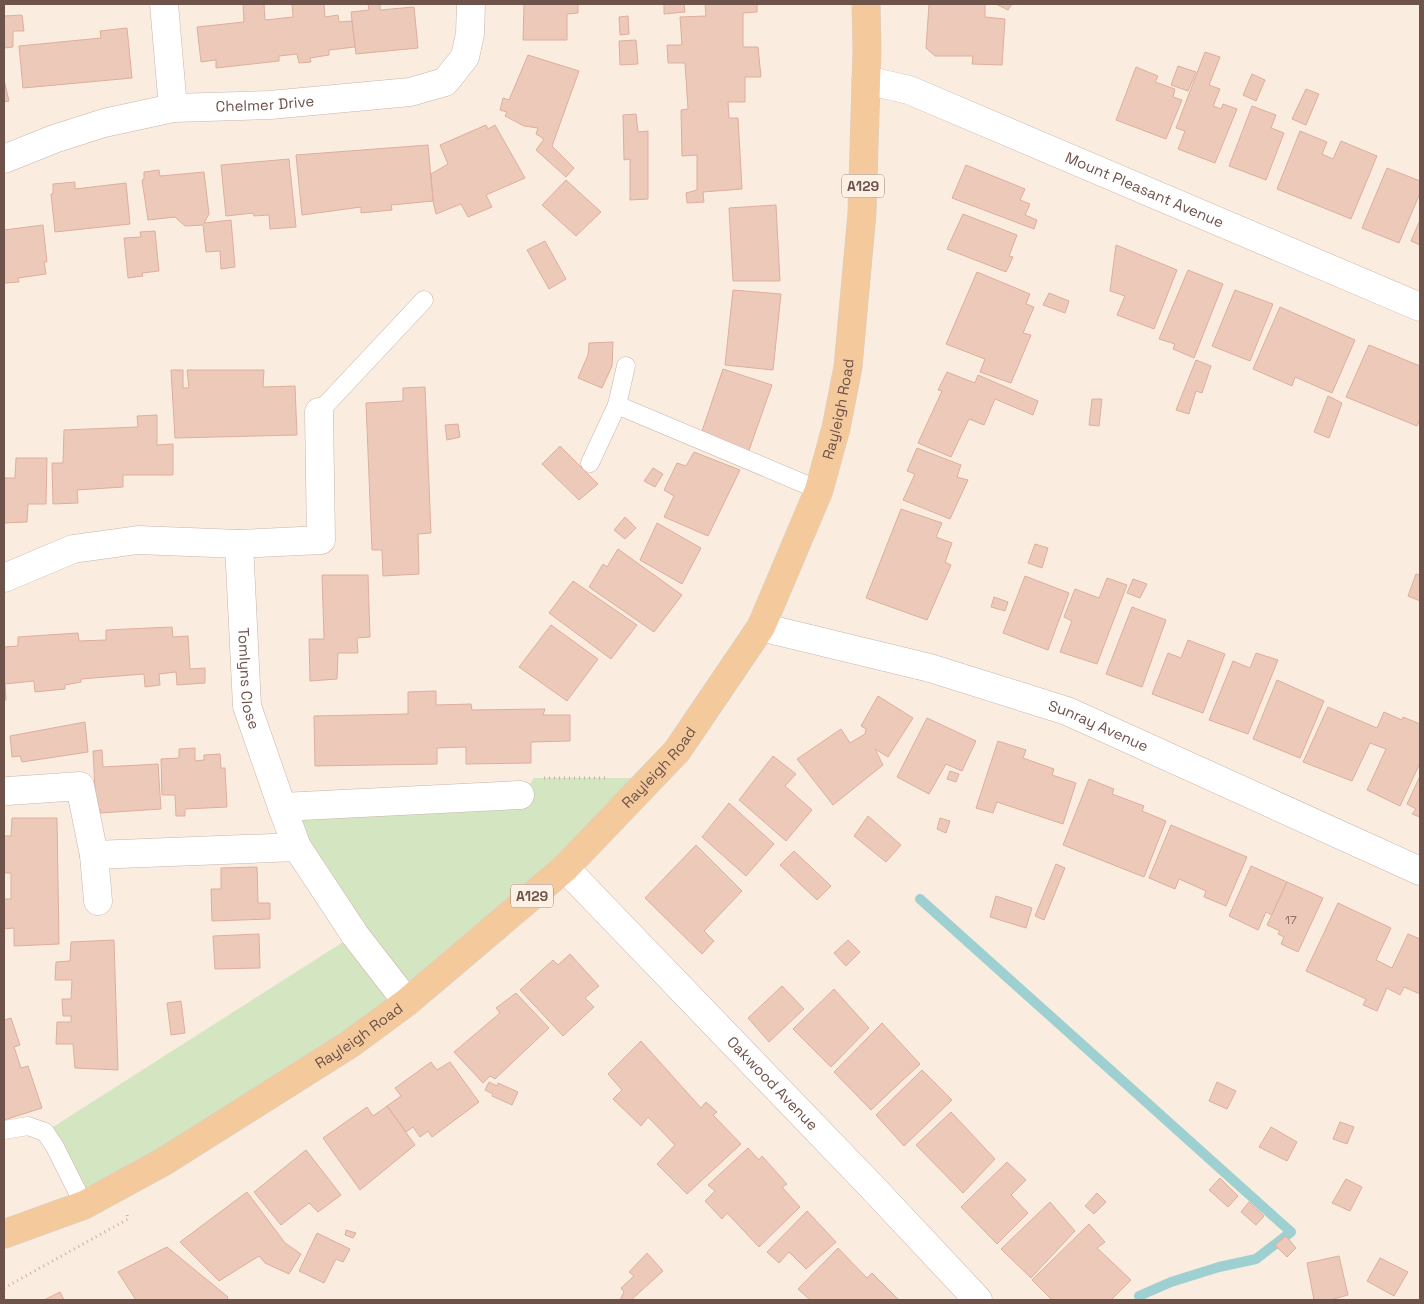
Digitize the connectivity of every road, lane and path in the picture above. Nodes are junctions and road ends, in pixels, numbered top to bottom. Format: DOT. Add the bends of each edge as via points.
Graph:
graph roads {
  1 [pos="164,4"];
  2 [pos="471,4"];
  3 [pos="866,4"];
  4 [pos="866,80"];
  5 [pos="172,108"];
  6 [pos="4,159"];
  7 [pos="424,300"];
  8 [pos="1420,307"];
  9 [pos="626,366"];
  10 [pos="617,405"];
  11 [pos="319,412"];
  12 [pos="590,463"];
  13 [pos="819,490"];
  14 [pos="239,544"];
  15 [pos="4,578"];
  16 [pos="762,627"];
  17 [pos="651,778"];
  18 [pos="8,791"];
  19 [pos="520,796"];
  20 [pos="282,807"];
  21 [pos="297,847"];
  22 [pos="94,855"];
  23 [pos="565,868"];
  24 [pos="1420,871"];
  25 [pos="98,901"];
  26 [pos="407,1002"];
  27 [pos="4,1130"];
  28 [pos="122,1184"];
  29 [pos="84,1204"];
  30 [pos="4,1234"];
  31 [pos="4,1288"];
  32 [pos="978,1300"];
  1 -- 5 [label="street"];
  2 -- 5 [label="street, Chelmer Drive" via="465,57 445,82 410,92 270,105"];
  3 -- 4 [label="main road, Rayleigh Road / A129"];
  4 -- 8 [label="street, Mount Pleasant Avenue" via="908,90"];
  4 -- 13 [label="main road, Rayleigh Road / A129" via="862,213 848,367"];
  5 -- 6 [label="street, Chelmer Drive" via="104,123"];
  7 -- 11 [label="lane"];
  9 -- 10 [label="lane"];
  10 -- 12 [label="lane"];
  10 -- 13 [label="lane"];
  11 -- 14 [label="street" via="321,540"];
  13 -- 16 [label="main road, Rayleigh Road / A129"];
  14 -- 15 [label="street" via="138,540 73,549"];
  14 -- 20 [label="street, Tomlyns Close" via="247,706"];
  16 -- 17 [label="main road, Rayleigh Road / A129" via="677,751"];
  16 -- 24 [label="street, Sunray Avenue" via="930,668 1067,711"];
  17 -- 19 [label="path" via="534,778"];
  17 -- 23 [label="main road, Rayleigh Road / A129"];
  18 -- 22 [label="street" via="80,786"];
  19 -- 20 [label="street"];
  20 -- 21 [label="street, Tomlyns Close"];
  21 -- 22 [label="street"];
  21 -- 26 [label="street, Tomlyns Close" via="354,934"];
  22 -- 25 [label="street"];
  23 -- 26 [label="main road, Rayleigh Road / A129"];
  23 -- 32 [label="street, Oakwood Avenue"];
  26 -- 28 [label="main road, Rayleigh Road / A129" via="350,1044 164,1162"];
  27 -- 29 [label="lane" via="28,1126 45,1132"];
  28 -- 29 [label="main road, Rayleigh Road / A129"];
  28 -- 31 [label="path" via="128,1219"];
  29 -- 30 [label="main road, Rayleigh Road / A129"];
}
